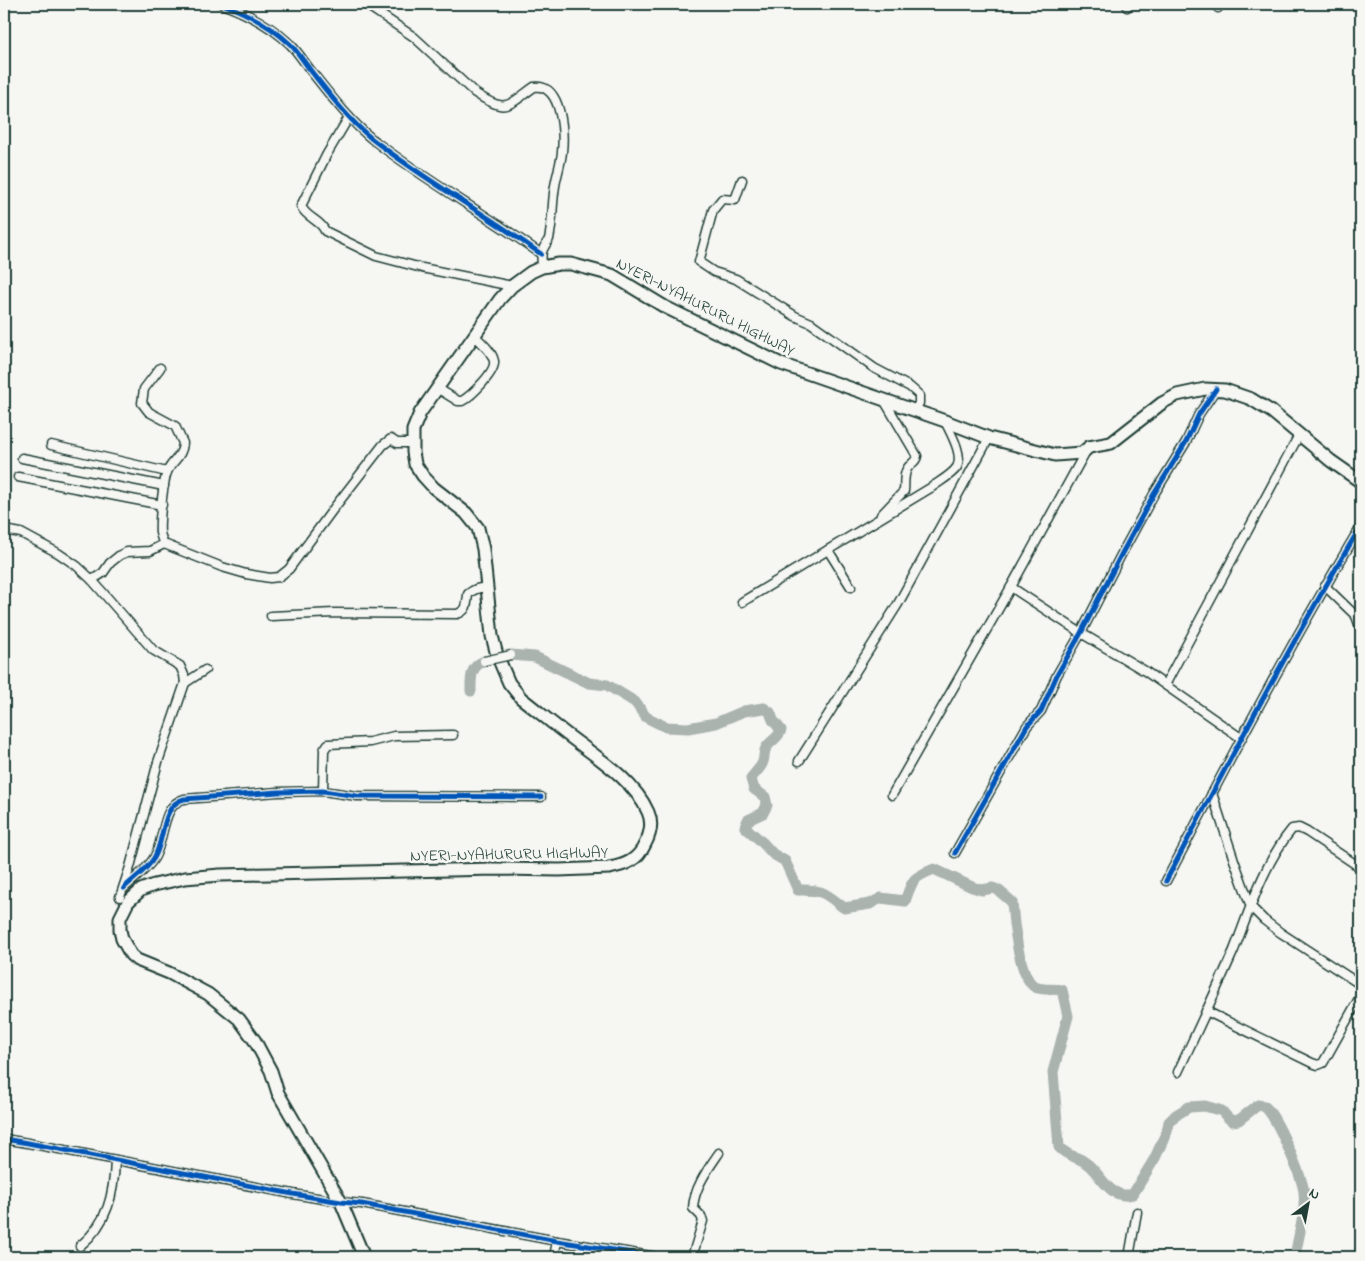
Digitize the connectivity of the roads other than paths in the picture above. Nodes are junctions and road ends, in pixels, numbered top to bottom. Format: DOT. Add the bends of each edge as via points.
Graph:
graph roads {
  1 [pos="222,4"];
  2 [pos="365,4"];
  3 [pos="348,117"];
  4 [pos="742,180"];
  5 [pos="542,254"];
  6 [pos="542,268"];
  7 [pos="512,286"];
  8 [pos="474,335"];
  9 [pos="160,368"];
  10 [pos="437,388"];
  11 [pos="1216,389"];
  12 [pos="884,400"];
  13 [pos="915,411"];
  14 [pos="945,421"];
  15 [pos="1299,435"];
  16 [pos="990,438"];
  17 [pos="412,443"];
  18 [pos="51,445"];
  19 [pos="1088,447"];
  20 [pos="22,458"];
  21 [pos="167,472"];
  22 [pos="18,477"];
  23 [pos="1361,482"];
  24 [pos="164,486"];
  25 [pos="162,505"];
  26 [pos="871,525"];
  27 [pos="1361,526"];
  28 [pos="4,530"];
  29 [pos="164,544"];
  30 [pos="828,550"];
  31 [pos="92,580"];
  32 [pos="1325,586"];
  33 [pos="851,587"];
  34 [pos="1011,587"];
  35 [pos="487,588"];
  36 [pos="742,602"];
  37 [pos="271,616"];
  38 [pos="1361,630"];
  39 [pos="1081,633"];
  40 [pos="511,655"];
  41 [pos="484,661"];
  42 [pos="205,670"];
  43 [pos="185,683"];
  44 [pos="1165,685"];
  45 [pos="453,734"];
  46 [pos="1241,738"];
  47 [pos="799,761"];
  48 [pos="324,791"];
  49 [pos="1212,793"];
  50 [pos="892,795"];
  51 [pos="541,797"];
  52 [pos="955,853"];
  53 [pos="1361,868"];
  54 [pos="1166,881"];
  55 [pos="124,888"];
  56 [pos="120,897"];
  57 [pos="1251,907"];
  58 [pos="1361,985"];
  59 [pos="1361,995"];
  60 [pos="1206,1011"];
  61 [pos="1178,1072"];
  62 [pos="4,1139"];
  63 [pos="719,1153"];
  64 [pos="115,1160"];
  65 [pos="341,1202"];
  66 [pos="1137,1212"];
  67 [pos="557,1242"];
  68 [pos="80,1246"];
  69 [pos="364,1257"];
  70 [pos="554,1257"];
  71 [pos="657,1257"];
  72 [pos="692,1257"];
  73 [pos="1129,1257"];
  1 -- 3 [label="street" via="270,27 291,45"];
  2 -- 5 [label="street" via="414,37 485,100 511,105 537,87 552,95 563,129 562,153 551,228"];
  3 -- 5 [label="street" via="418,173"];
  3 -- 7 [label="street" via="309,188 301,206 305,212 325,231 376,256"];
  4 -- 13 [label="street" via="735,200 722,199 713,210 699,262 714,272 736,279 811,324 874,368 910,387 918,395"];
  5 -- 6 [label="street"];
  6 -- 7 [label="highway, NYERI-NYAHURURU HIGHWAY" via="530,272"];
  6 -- 12 [label="highway, NYERI-NYAHURURU HIGHWAY" via="571,264 612,275 665,307 781,364"];
  7 -- 8 [label="highway, NYERI-NYAHURURU HIGHWAY"];
  8 -- 10 [label="highway, NYERI-NYAHURURU HIGHWAY"];
  8 -- 10 [label="street" via="494,360 489,374 462,401"];
  9 -- 21 [label="street" via="144,389 142,403 149,412 175,426 184,443 180,456"];
  10 -- 17 [label="highway, NYERI-NYAHURURU HIGHWAY" via="420,413"];
  11 -- 15 [label="highway, NYERI-NYAHURURU HIGHWAY" via="1236,392 1251,399"];
  11 -- 19 [label="highway, NYERI-NYAHURURU HIGHWAY" via="1176,395 1111,443"];
  11 -- 39 [label="street" via="1154,494"];
  12 -- 13 [label="highway, NYERI-NYAHURURU HIGHWAY"];
  12 -- 26 [label="street" via="917,456 905,474 904,491"];
  13 -- 14 [label="highway, NYERI-NYAHURURU HIGHWAY"];
  14 -- 16 [label="highway, NYERI-NYAHURURU HIGHWAY"];
  14 -- 26 [label="street" via="959,456 957,466 932,487"];
  15 -- 23 [label="highway, NYERI-NYAHURURU HIGHWAY"];
  15 -- 44 [label="street"];
  16 -- 19 [label="highway, NYERI-NYAHURURU HIGHWAY" via="1055,456 1082,454"];
  16 -- 47 [label="street" via="898,604"];
  17 -- 29 [label="street" via="397,443 391,439 383,446 289,569 279,577 246,574"];
  17 -- 35 [label="highway, NYERI-NYAHURURU HIGHWAY" via="415,464 423,476 466,513 478,528"];
  18 -- 21 [label="street"];
  19 -- 34 [label="street"];
  20 -- 24 [label="street"];
  21 -- 24 [label="street"];
  22 -- 25 [label="street"];
  24 -- 25 [label="street"];
  25 -- 29 [label="street" via="160,533"];
  26 -- 30 [label="street"];
  27 -- 32 [label="street"];
  28 -- 31 [label="street" via="21,533 58,553"];
  29 -- 31 [label="street" via="120,555"];
  30 -- 33 [label="street"];
  30 -- 36 [label="street"];
  31 -- 43 [label="street" via="153,650 180,666"];
  32 -- 38 [label="street" via="1356,616"];
  32 -- 46 [label="street"];
  34 -- 39 [label="street"];
  34 -- 50 [label="street"];
  35 -- 37 [label="street" via="479,587 468,594 467,607 457,614"];
  35 -- 65 [label="highway, NYERI-NYAHURURU HIGHWAY" via="492,636 509,683 521,698 623,778 645,806 651,831 635,859 623,866 589,870 485,869 185,878 141,890 128,902 120,918 122,940 131,955 208,994 239,1018 255,1041 278,1093"];
  39 -- 44 [label="street"];
  39 -- 52 [label="street" via="1041,711 1027,726"];
  40 -- 41 [label="street, bridge"];
  42 -- 43 [label="street"];
  43 -- 55 [label="street" via="158,762"];
  44 -- 46 [label="street"];
  45 -- 48 [label="street" via="394,736 370,742 328,744 324,750"];
  46 -- 49 [label="street"];
  48 -- 51 [label="street" via="357,796"];
  48 -- 55 [label="street" via="178,801 170,808 154,858"];
  49 -- 54 [label="street"];
  49 -- 57 [label="street"];
  53 -- 57 [label="street" via="1296,827 1279,847"];
  55 -- 56 [label="street"];
  57 -- 58 [label="street" via="1281,933"];
  57 -- 60 [label="street"];
  59 -- 60 [label="street" via="1327,1056 1318,1065"];
  60 -- 61 [label="street"];
  62 -- 64 [label="street"];
  63 -- 72 [label="street" via="706,1171 694,1202 694,1210 703,1221"];
  64 -- 65 [label="street"];
  64 -- 68 [label="street" via="106,1212 90,1238"];
  65 -- 67 [label="street"];
  65 -- 69 [label="highway, NYERI-NYAHURURU HIGHWAY"];
  66 -- 73 [label="street"];
  67 -- 70 [label="street"];
  67 -- 71 [label="street"];
}
